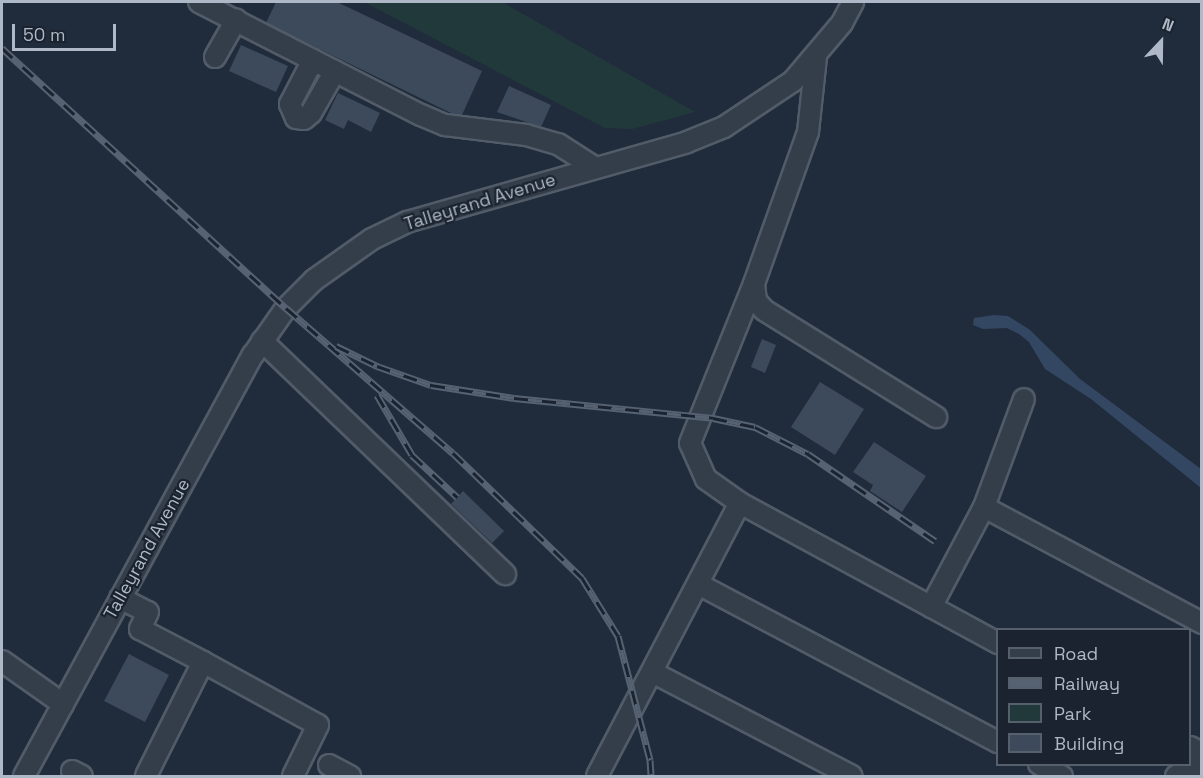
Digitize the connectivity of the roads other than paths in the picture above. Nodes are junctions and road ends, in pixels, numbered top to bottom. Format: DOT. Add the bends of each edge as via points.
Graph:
graph roads {
  1 [pos="199,2"];
  2 [pos="853,2"];
  3 [pos="236,20"];
  4 [pos="215,57"];
  5 [pos="816,57"];
  6 [pos="313,60"];
  7 [pos="335,71"];
  8 [pos="594,167"];
  9 [pos="754,284"];
  10 [pos="262,341"];
  11 [pos="1024,399"];
  12 [pos="936,417"];
  13 [pos="740,504"];
  14 [pos="984,507"];
  15 [pos="505,573"];
  16 [pos="698,584"];
  17 [pos="120,598"];
  18 [pos="931,607"];
  19 [pos="1202,623"];
  20 [pos="996,642"];
  21 [pos="2,661"];
  22 [pos="202,662"];
  23 [pos="652,672"];
  24 [pos="63,704"];
  25 [pos="996,741"];
  26 [pos="1202,764"];
  27 [pos="329,765"];
  28 [pos="1041,766"];
  29 [pos="24,777"];
  30 [pos="146,777"];
  31 [pos="294,777"];
  32 [pos="350,777"];
  33 [pos="597,777"];
  34 [pos="852,777"];
  35 [pos="1062,777"];
  36 [pos="1176,777"];
  1 -- 3 [label="street"];
  2 -- 5 [label="street, Talleyrand Avenue"];
  3 -- 4 [label="street"];
  3 -- 6 [label="street"];
  5 -- 8 [label="street, Talleyrand Avenue" via="760,106 724,127 687,142"];
  5 -- 9 [label="street" via="808,132"];
  6 -- 7 [label="street"];
  6 -- 7 [label="street" via="290,104 296,118 304,119 311,112"];
  7 -- 8 [label="street" via="445,124 526,135 558,144"];
  8 -- 10 [label="street, Talleyrand Avenue" via="407,222 372,239 314,280 286,308"];
  9 -- 12 [label="street" via="756,301 764,310"];
  9 -- 13 [label="street" via="690,443 706,479"];
  10 -- 15 [label="street"];
  10 -- 17 [label="street, Talleyrand Avenue"];
  11 -- 14 [label="street"];
  13 -- 16 [label="street"];
  13 -- 18 [label="street"];
  14 -- 18 [label="street"];
  14 -- 19 [label="street"];
  16 -- 23 [label="street"];
  16 -- 25 [label="street"];
  17 -- 22 [label="street" via="148,612 140,629"];
  17 -- 24 [label="street, Talleyrand Avenue"];
  18 -- 20 [label="street"];
  21 -- 24 [label="street"];
  22 -- 30 [label="street"];
  22 -- 31 [label="street" via="318,725"];
  23 -- 33 [label="street"];
  23 -- 34 [label="street"];
  24 -- 29 [label="street, Talleyrand Avenue"];
  26 -- 36 [label="street"];
  27 -- 32 [label="street"];
  28 -- 35 [label="street"];
}
